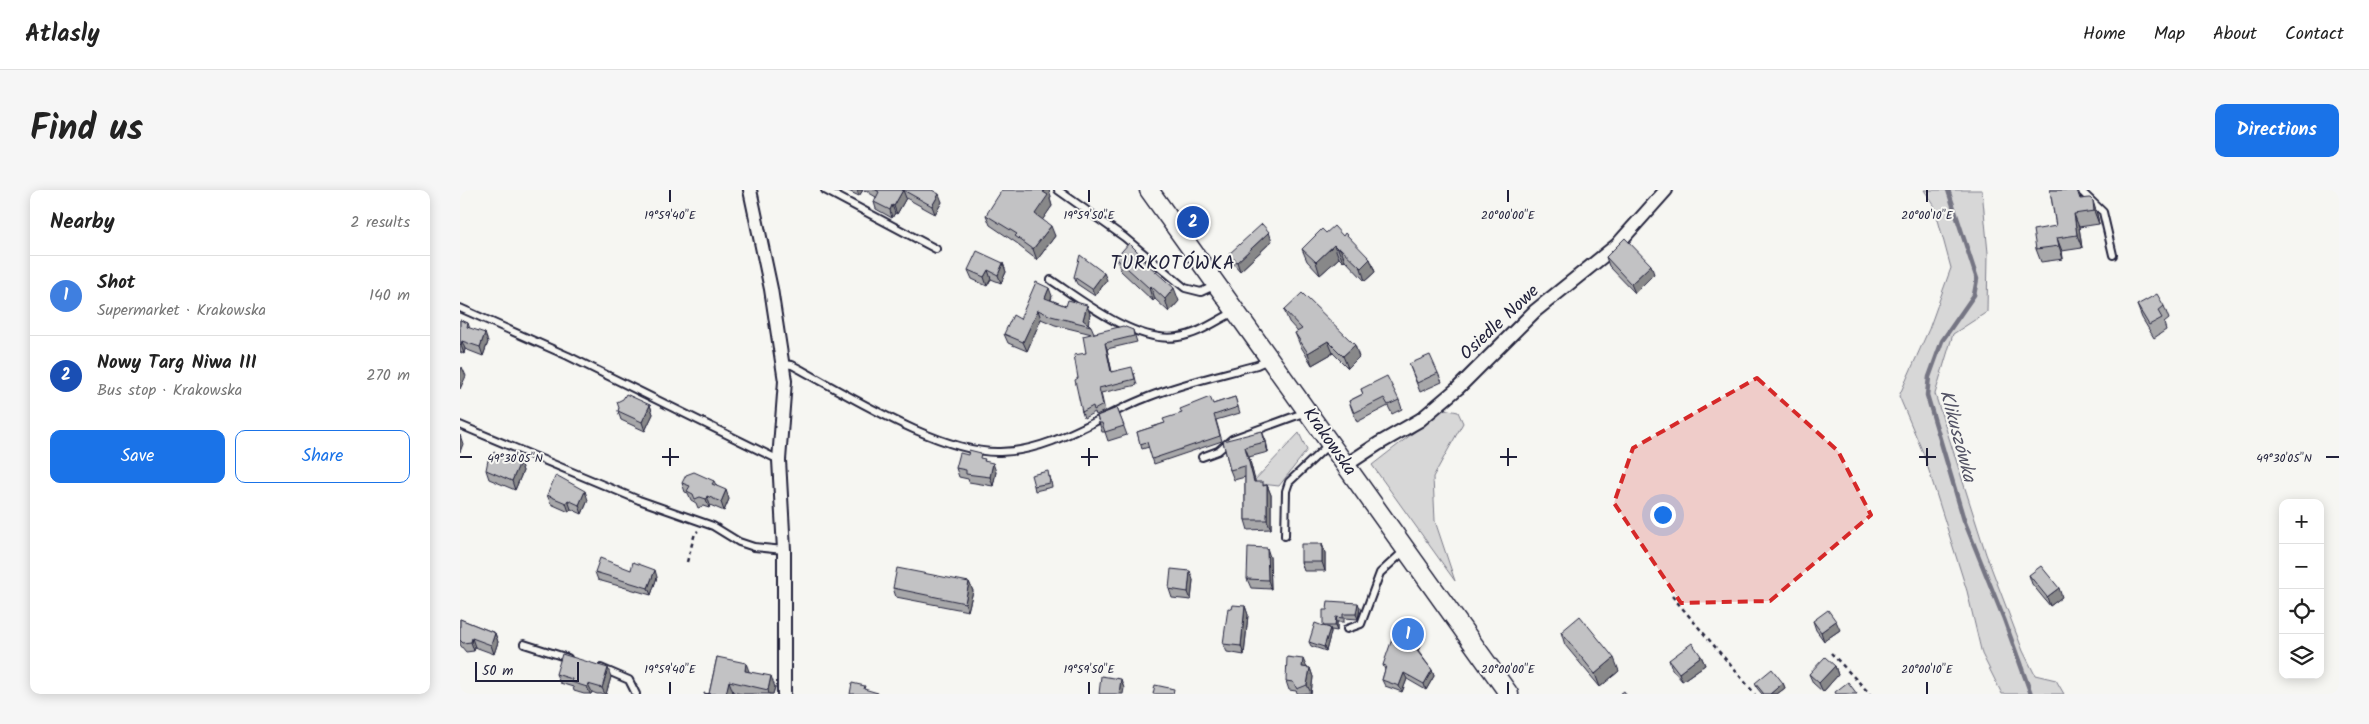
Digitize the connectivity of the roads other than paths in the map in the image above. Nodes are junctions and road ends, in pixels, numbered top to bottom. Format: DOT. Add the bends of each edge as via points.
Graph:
graph roads {
  1 [pos="750,190"];
  2 [pos="825,190"];
  3 [pos="1058,190"];
  4 [pos="1149,190"];
  5 [pos="1666,190"];
  6 [pos="2080,190"];
  7 [pos="936,249"];
  8 [pos="2113,255"];
  9 [pos="1051,280"];
  10 [pos="1217,285"];
  11 [pos="460,308"];
  12 [pos="1236,310"];
  13 [pos="1270,359"];
  14 [pos="783,364"];
  15 [pos="1308,412"];
  16 [pos="460,425"];
  17 [pos="1330,443"];
  18 [pos="1202,457"];
  19 [pos="779,460"];
  20 [pos="1346,465"];
  21 [pos="1285,536"];
  22 [pos="1406,549"];
  23 [pos="784,550"];
  24 [pos="1347,628"];
  25 [pos="524,644"];
  26 [pos="576,660"];
  27 [pos="593,666"];
  28 [pos="1503,692"];
  29 [pos="636,694"];
  30 [pos="784,694"];
  1 -- 14 [label="street"];
  2 -- 7 [label="lane"];
  3 -- 10 [label="lane" via="1124,237 1185,288 1201,292"];
  4 -- 10 [label="main road, Krakowska"];
  5 -- 20 [label="street, Osiedle Nowe" via="1617,245 1535,311 1420,420"];
  6 -- 8 [label="lane" via="2103,212"];
  9 -- 12 [label="lane" via="1098,312 1155,336 1177,338 1189,335"];
  10 -- 12 [label="main road, Krakowska"];
  11 -- 19 [label="lane" via="568,356"];
  12 -- 13 [label="main road, Krakowska"];
  13 -- 14 [label="lane" via="1149,397 1059,439 1022,450 998,452 942,440 894,419 792,365"];
  13 -- 15 [label="main road, Krakowska"];
  14 -- 19 [label="street" via="785,381"];
  15 -- 17 [label="main road, Krakowska"];
  15 -- 18 [label="lane" via="1232,439 1218,451"];
  16 -- 23 [label="lane" via="639,500 712,526 747,545"];
  17 -- 20 [label="main road, Krakowska"];
  17 -- 21 [label="lane" via="1288,482"];
  19 -- 23 [label="street"];
  20 -- 22 [label="main road, Krakowska"];
  22 -- 24 [label="lane" via="1380,573 1361,624"];
  22 -- 28 [label="main road, Krakowska"];
  23 -- 30 [label="street"];
  25 -- 26 [label="lane"];
  27 -- 29 [label="lane" via="629,680"];
}
